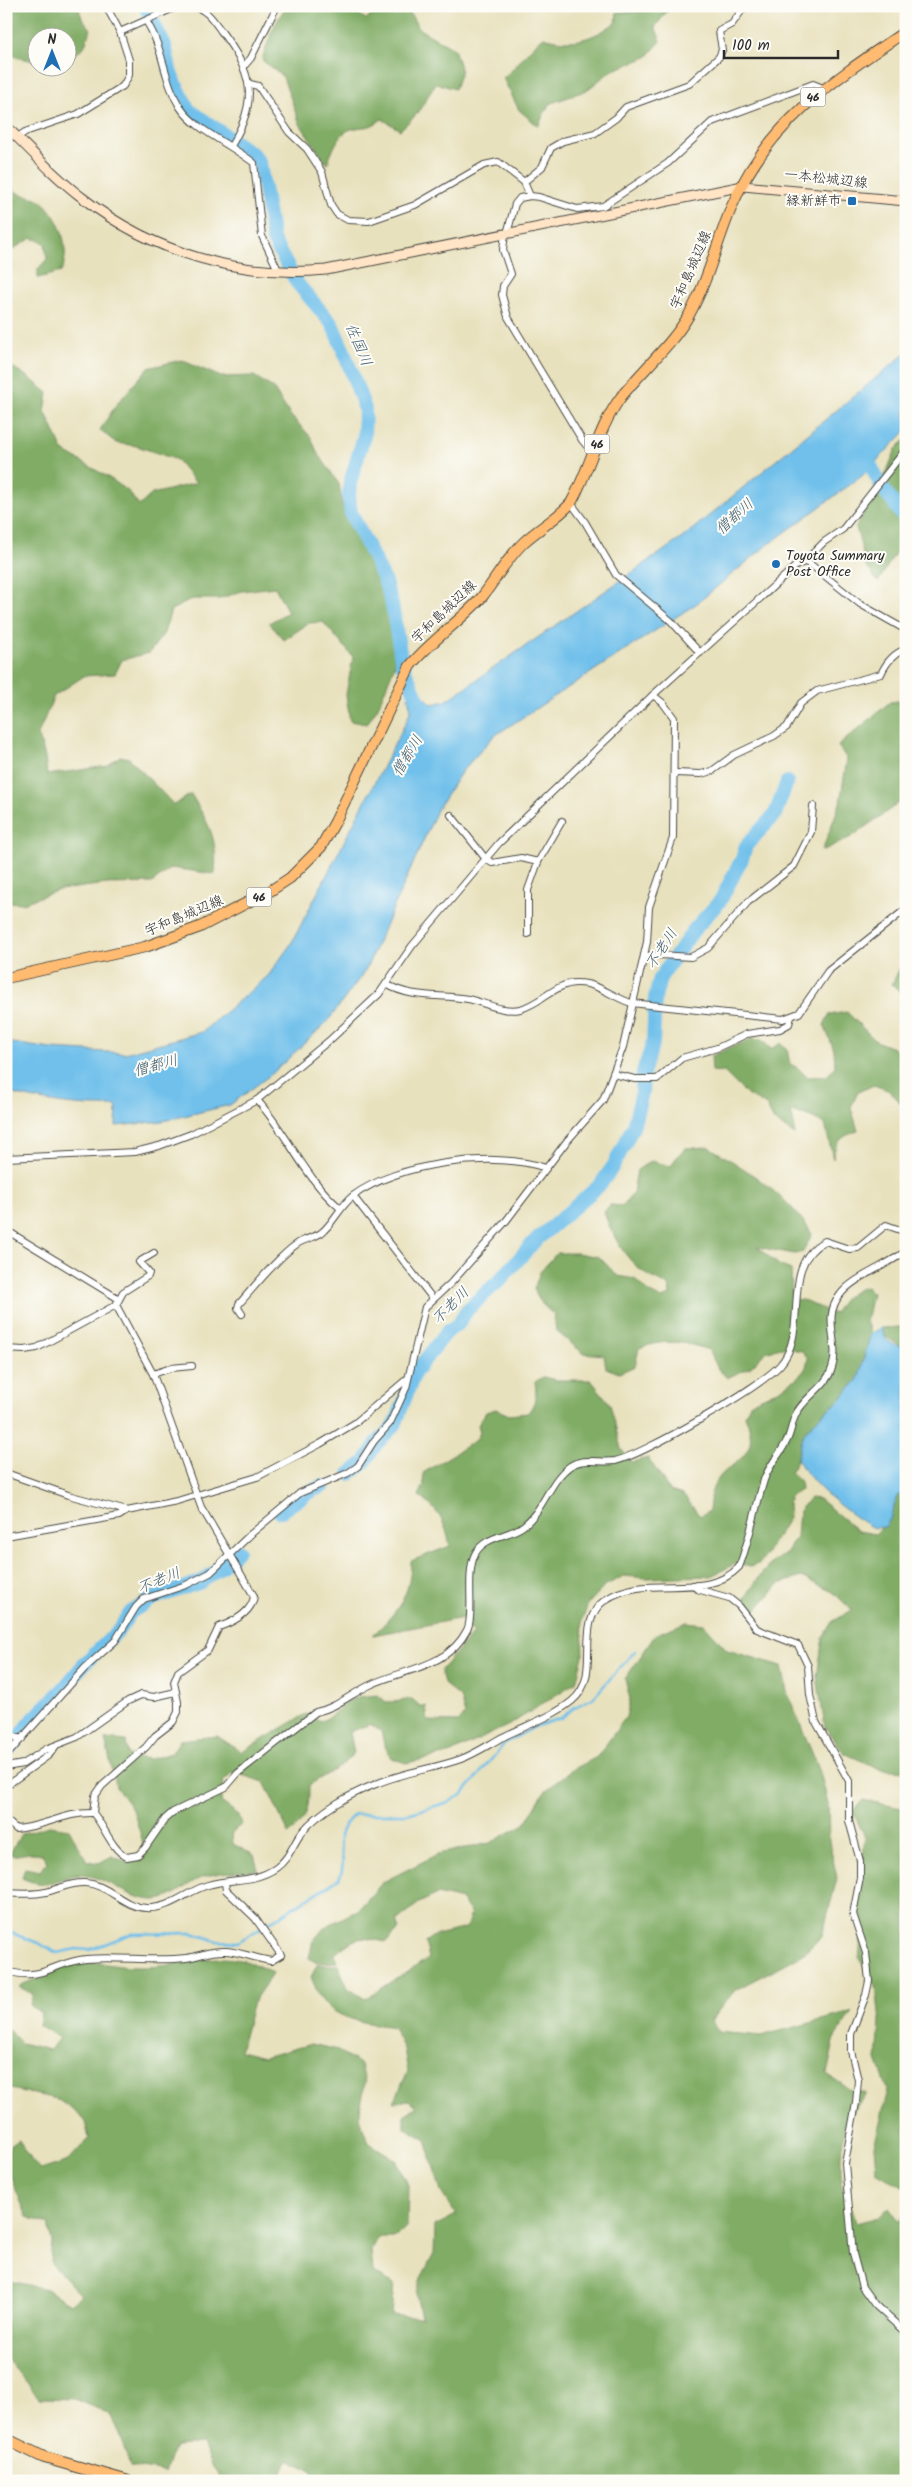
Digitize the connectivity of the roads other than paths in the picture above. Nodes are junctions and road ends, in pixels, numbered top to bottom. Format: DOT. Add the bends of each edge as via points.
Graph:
graph roads {
  1 [pos="106,6"];
  2 [pos="178,6"];
  3 [pos="190,6"];
  4 [pos="276,6"];
  5 [pos="744,6"];
  6 [pos="146,21"];
  7 [pos="906,31"];
  8 [pos="120,32"];
  9 [pos="245,65"];
  10 [pos="250,84"];
  11 [pos="823,88"];
  12 [pos="6,126"];
  13 [pos="18,137"];
  14 [pos="231,146"];
  15 [pos="524,182"];
  16 [pos="743,186"];
  17 [pos="530,196"];
  18 [pos="906,201"];
  19 [pos="506,234"];
  20 [pos="279,272"];
  21 [pos="906,449"];
  22 [pos="594,450"];
  23 [pos="571,503"];
  24 [pos="804,562"];
  25 [pos="906,630"];
  26 [pos="906,648"];
  27 [pos="700,653"];
  28 [pos="652,695"];
  29 [pos="675,773"];
  30 [pos="813,806"];
  31 [pos="451,815"];
  32 [pos="562,821"];
  33 [pos="485,858"];
  34 [pos="538,862"];
  35 [pos="906,909"];
  36 [pos="528,934"];
  37 [pos="644,956"];
  38 [pos="6,978"];
  39 [pos="386,984"];
  40 [pos="631,1003"];
  41 [pos="791,1017"];
  42 [pos="613,1074"];
  43 [pos="257,1100"];
  44 [pos="6,1158"];
  45 [pos="546,1168"];
  46 [pos="353,1196"];
  47 [pos="340,1208"];
  48 [pos="6,1230"];
  49 [pos="906,1232"];
  50 [pos="906,1251"];
  51 [pos="154,1253"];
  52 [pos="433,1299"];
  53 [pos="117,1302"];
  54 [pos="242,1314"];
  55 [pos="6,1349"];
  56 [pos="192,1366"];
  57 [pos="153,1374"];
  58 [pos="408,1378"];
  59 [pos="6,1473"];
  60 [pos="196,1495"];
  61 [pos="127,1511"];
  62 [pos="6,1536"];
  63 [pos="229,1556"];
  64 [pos="693,1585"];
  65 [pos="176,1692"];
  66 [pos="6,1734"];
  67 [pos="22,1739"];
  68 [pos="56,1746"];
  69 [pos="6,1756"];
  70 [pos="6,1767"];
  71 [pos="6,1786"];
  72 [pos="93,1813"];
  73 [pos="6,1820"];
  74 [pos="225,1883"];
  75 [pos="6,1893"];
  76 [pos="6,1971"];
  77 [pos="906,2333"];
  78 [pos="6,2439"];
  79 [pos="127,2481"];
  1 -- 8 [label="street"];
  2 -- 6 [label="street"];
  3 -- 9 [label="street" via="206,11"];
  4 -- 9 [label="street"];
  5 -- 15 [label="street" via="732,24 719,31 722,50 707,70 689,84 626,108 595,134 562,141 551,148 542,167"];
  6 -- 8 [label="street"];
  6 -- 14 [label="street" via="156,36 164,70 181,108 192,121"];
  7 -- 11 [label="main road, 宇和島城辺線 / 46"];
  8 -- 13 [label="street" via="129,60 129,75 123,86 78,114"];
  9 -- 10 [label="street"];
  10 -- 14 [label="street" via="243,124"];
  10 -- 15 [label="street" via="258,86 289,132 308,149 322,172 331,205 337,214 348,220 368,220 415,205 484,165 498,162"];
  11 -- 16 [label="main road, 宇和島城辺線 / 46" via="773,139"];
  11 -- 17 [label="street" via="812,84 712,122 668,163 603,206 577,210"];
  12 -- 13 [label="street, 一本松城辺線"];
  13 -- 20 [label="street, 一本松城辺線" via="82,198 135,232 200,259 239,268"];
  14 -- 20 [label="street" via="254,163 262,236"];
  15 -- 17 [label="street"];
  16 -- 18 [label="street, 一本松城辺線"];
  16 -- 19 [label="street, 一本松城辺線"];
  16 -- 22 [label="main road, 宇和島城辺線 / 46" via="732,204 689,315 676,335 621,397"];
  17 -- 19 [label="street" via="520,198 515,204"];
  19 -- 20 [label="street, 一本松城辺線" via="326,270"];
  19 -- 22 [label="street" via="503,250 511,274 502,294 508,317 582,440"];
  21 -- 24 [label="street" via="843,528"];
  22 -- 23 [label="main road, 宇和島城辺線 / 46"];
  23 -- 27 [label="street" via="616,575 671,621"];
  23 -- 38 [label="main road, 宇和島城辺線 / 46" via="520,546 481,598 422,652 406,675 331,830 321,846 290,878 169,940"];
  24 -- 25 [label="street" via="860,604"];
  24 -- 27 [label="street"];
  26 -- 29 [label="street" via="886,664 881,674 817,691 801,703 787,727 734,755 712,771"];
  27 -- 28 [label="street"];
  28 -- 29 [label="street" via="674,718"];
  28 -- 33 [label="street"];
  29 -- 37 [label="street" via="672,838 649,908"];
  30 -- 37 [label="street" via="811,832 794,866 748,902 708,948 692,957"];
  31 -- 33 [label="street"];
  32 -- 34 [label="street"];
  33 -- 34 [label="street" via="492,863 521,858"];
  33 -- 39 [label="street" via="412,946"];
  34 -- 36 [label="street" via="526,900"];
  35 -- 41 [label="street" via="828,971 806,1006"];
  37 -- 40 [label="street"];
  39 -- 40 [label="street" via="396,990 423,996 467,999 520,1009 564,985 576,982 588,983 614,998"];
  39 -- 43 [label="street" via="367,1007"];
  40 -- 41 [label="street" via="769,1019"];
  40 -- 42 [label="street" via="623,1047"];
  41 -- 42 [label="street" via="789,1024 780,1029 747,1034 717,1048 682,1058 657,1079"];
  42 -- 45 [label="street" via="603,1100"];
  43 -- 44 [label="street" via="191,1134 135,1152"];
  43 -- 47 [label="street" via="276,1122 308,1173"];
  45 -- 46 [label="street" via="494,1159 457,1162 403,1173 376,1182"];
  45 -- 52 [label="street" via="506,1221"];
  46 -- 47 [label="street"];
  46 -- 52 [label="street"];
  47 -- 54 [label="street" via="323,1232 293,1247 239,1304"];
  48 -- 53 [label="street"];
  49 -- 72 [label="street" via="886,1225 858,1248 849,1249 825,1240 817,1244 803,1262 791,1344 780,1365 748,1389 672,1435 615,1461 583,1461 571,1465 534,1517 521,1528 482,1544 474,1555 471,1573 468,1629 457,1644 439,1659 426,1666 388,1676 356,1691 330,1709 316,1712 238,1773 226,1787 165,1818 138,1855 127,1858 118,1853 103,1824"];
  50 -- 64 [label="street" via="841,1294 831,1314 833,1368 801,1405 785,1446 770,1463 739,1567 728,1578"];
  51 -- 53 [label="street" via="139,1262 148,1276 123,1292"];
  52 -- 58 [label="street" via="425,1307"];
  53 -- 55 [label="street" via="37,1348"];
  53 -- 57 [label="street"];
  56 -- 57 [label="street"];
  57 -- 60 [label="street"];
  58 -- 60 [label="street" via="344,1430 257,1477"];
  58 -- 63 [label="street" via="390,1423 358,1466 300,1493 252,1532"];
  59 -- 61 [label="street"];
  60 -- 61 [label="street"];
  60 -- 63 [label="street"];
  61 -- 62 [label="street" via="119,1516"];
  63 -- 65 [label="street" via="254,1596 253,1603 246,1612 219,1627 208,1650 178,1672 174,1682"];
  63 -- 67 [label="street" via="210,1573 144,1599 115,1641 85,1668"];
  64 -- 74 [label="street" via="650,1585 618,1593 605,1600 596,1608 590,1623 588,1674 584,1687 573,1700 464,1758 402,1774 355,1793 310,1824 277,1867 258,1878"];
  64 -- 77 [label="street" via="697,1590 729,1598 757,1629 798,1645 808,1666 816,1722 849,1781 849,1820 860,1861 853,1914 869,1966 866,1995 851,2034 851,2051 858,2080 846,2148 850,2235 862,2287 875,2305"];
  65 -- 68 [label="street" via="154,1697 141,1695 91,1729"];
  65 -- 72 [label="street" via="178,1712 173,1722 102,1786 95,1796"];
  66 -- 67 [label="street"];
  67 -- 69 [label="street"];
  68 -- 70 [label="street" via="22,1764"];
  68 -- 71 [label="street" via="49,1755"];
  72 -- 73 [label="street" via="81,1812 16,1829"];
  74 -- 75 [label="street" via="208,1885 162,1907 145,1908 86,1883 69,1884 45,1892"];
  74 -- 76 [label="street" via="226,1890 255,1918 281,1955 271,1961 210,1950 188,1958 66,1962 40,1974"];
  78 -- 79 [label="highway" via="42,2457"];
}
